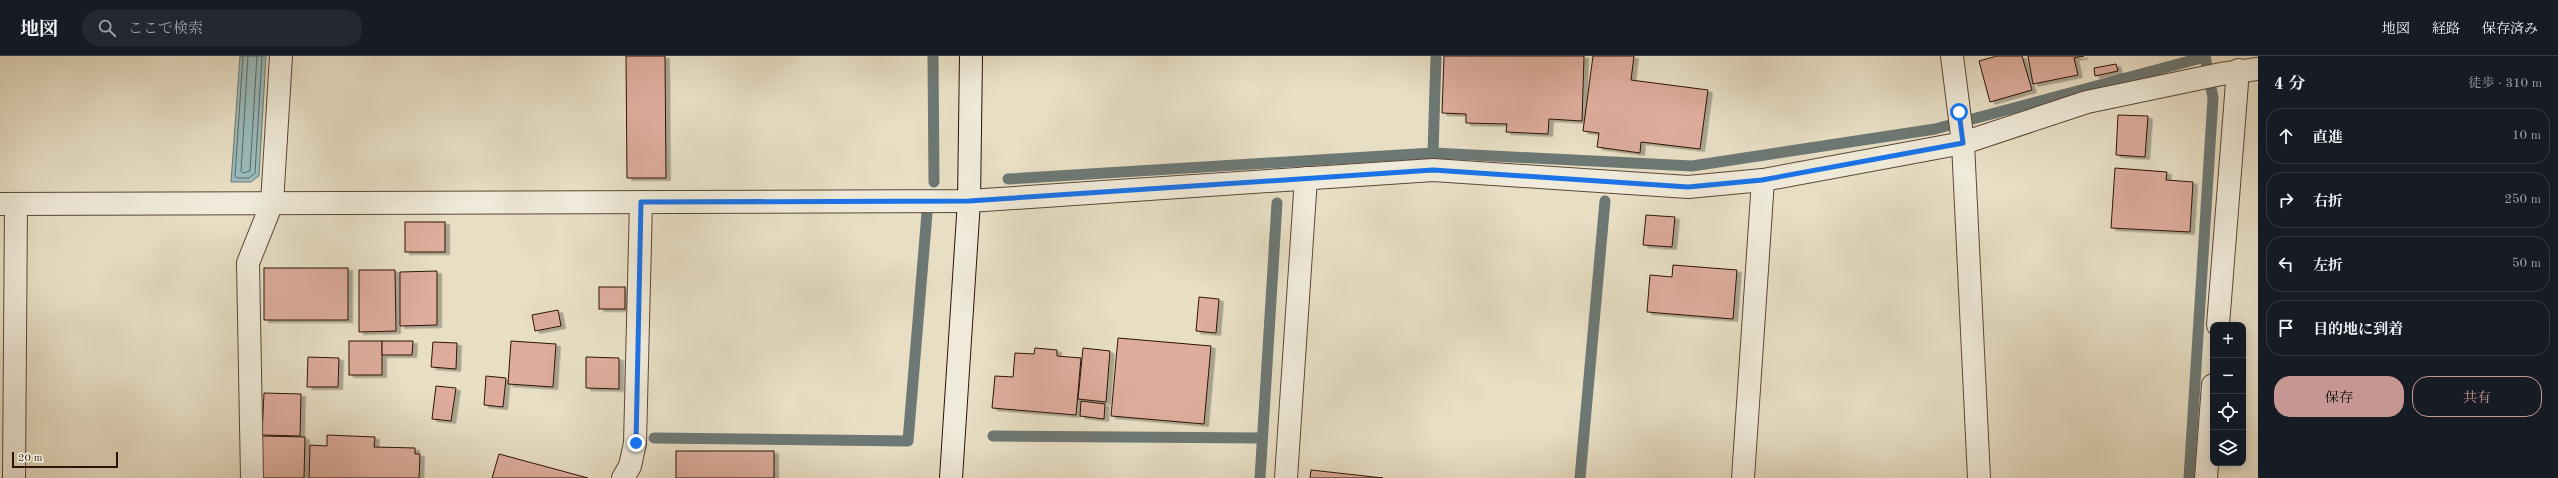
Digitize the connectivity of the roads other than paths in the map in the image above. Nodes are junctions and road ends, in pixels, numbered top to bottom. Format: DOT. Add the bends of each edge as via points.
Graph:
graph roads {
  1 [pos="281,56"];
  2 [pos="971,56"];
  3 [pos="1952,56"];
  4 [pos="2239,71"];
  5 [pos="1961,129"];
  6 [pos="1306,178"];
  7 [pos="1762,180"];
  8 [pos="969,201"];
  9 [pos="641,202"];
  10 [pos="272,203"];
  11 [pos="8,204"];
  12 [pos="2218,322"];
  13 [pos="2212,394"];
  14 [pos="14,478"];
  15 [pos="252,478"];
  16 [pos="623,478"];
  17 [pos="950,478"];
  18 [pos="1286,478"];
  19 [pos="1743,478"];
  20 [pos="1979,478"];
  21 [pos="2206,478"];
  1 -- 10 [label="street"];
  2 -- 8 [label="street"];
  3 -- 5 [label="street"];
  4 -- 5 [label="street"];
  4 -- 12 [label="street"];
  5 -- 7 [label="street"];
  5 -- 20 [label="street"];
  6 -- 7 [label="street" via="1433,170 1688,187"];
  6 -- 8 [label="street"];
  6 -- 18 [label="street"];
  7 -- 19 [label="street"];
  8 -- 9 [label="street"];
  8 -- 17 [label="street"];
  9 -- 10 [label="street"];
  9 -- 16 [label="street" via="636,443 630,466"];
  10 -- 11 [label="street"];
  10 -- 15 [label="street" via="248,263"];
  11 -- 14 [label="street"];
  13 -- 21 [label="street"];
}
